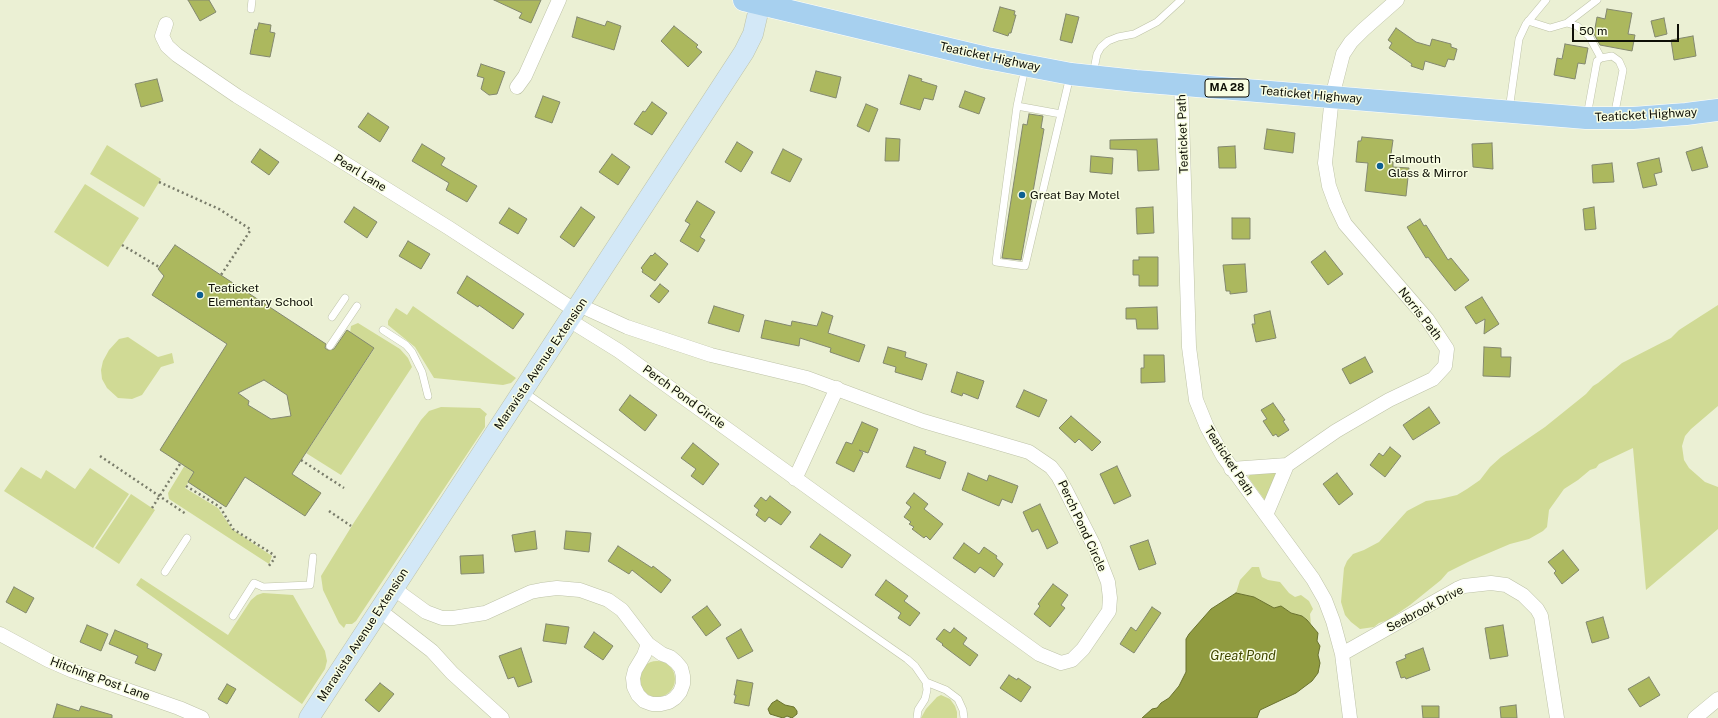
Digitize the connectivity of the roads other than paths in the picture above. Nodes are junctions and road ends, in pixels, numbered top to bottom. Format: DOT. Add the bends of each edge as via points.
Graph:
graph roads {
  1 [pos="252,0"];
  2 [pos="559,0"];
  3 [pos="1181,0"];
  4 [pos="1397,0"];
  5 [pos="1546,0"];
  6 [pos="1597,0"];
  7 [pos="755,1"];
  8 [pos="251,8"];
  9 [pos="1528,21"];
  10 [pos="1566,23"];
  11 [pos="166,24"];
  12 [pos="1601,58"];
  13 [pos="1025,66"];
  14 [pos="1070,74"];
  15 [pos="1093,76"];
  16 [pos="1181,84"];
  17 [pos="517,87"];
  18 [pos="1332,97"];
  19 [pos="1017,106"];
  20 [pos="1718,110"];
  21 [pos="1508,112"];
  22 [pos="1061,114"];
  23 [pos="1586,118"];
  24 [pos="1613,119"];
  25 [pos="345,298"];
  26 [pos="357,306"];
  27 [pos="575,312"];
  28 [pos="332,317"];
  29 [pos="383,330"];
  30 [pos="330,346"];
  31 [pos="837,388"];
  32 [pos="523,390"];
  33 [pos="428,396"];
  34 [pos="1287,465"];
  35 [pos="1231,469"];
  36 [pos="796,479"];
  37 [pos="1266,515"];
  38 [pos="188,538"];
  39 [pos="313,557"];
  40 [pos="165,572"];
  41 [pos="393,588"];
  42 [pos="379,610"];
  43 [pos="233,616"];
  44 [pos="0,634"];
  45 [pos="648,644"];
  46 [pos="1342,654"];
  47 [pos="926,682"];
  48 [pos="1718,699"];
  49 [pos="202,718"];
  50 [pos="309,718"];
  51 [pos="502,718"];
  52 [pos="917,718"];
  53 [pos="964,718"];
  54 [pos="1350,718"];
  55 [pos="1557,718"];
  56 [pos="1695,718"];
  1 -- 8 [label="lane"];
  2 -- 17 [label="street" via="525,76"];
  3 -- 15 [label="lane" via="1157,22 1134,34 1108,41 1101,47"];
  4 -- 18 [label="street, Norris Path" via="1374,18 1351,42 1343,54"];
  5 -- 9 [label="lane"];
  6 -- 10 [label="lane"];
  7 -- 13 [label="main road, Teaticket Highway / MA 28"];
  7 -- 27 [label="main road, Maravista Avenue Extension" via="753,34 744,52"];
  9 -- 10 [label="lane" via="1550,28"];
  9 -- 21 [label="lane" via="1519,39"];
  10 -- 12 [label="lane" via="1577,26 1589,36"];
  11 -- 27 [label="street, Pearl Lane" via="162,36 167,46 177,55 237,96 449,228"];
  12 -- 23 [label="lane" via="1597,61"];
  12 -- 24 [label="lane" via="1612,56 1619,61 1623,70"];
  13 -- 14 [label="main road, Teaticket Highway / MA 28"];
  13 -- 19 [label="lane"];
  14 -- 15 [label="main road, Teaticket Highway / MA 28"];
  14 -- 22 [label="lane"];
  15 -- 16 [label="main road, Teaticket Highway / MA 28"];
  16 -- 18 [label="main road, Teaticket Highway / MA 28"];
  16 -- 35 [label="street, Teaticket Path" via="1190,348 1194,390 1200,413"];
  18 -- 21 [label="main road, Teaticket Highway / MA 28"];
  18 -- 34 [label="street, Norris Path" via="1325,163 1336,205 1345,224 1427,319 1447,349 1447,355 1445,366 1433,379 1389,400 1348,424"];
  19 -- 22 [label="lane"];
  19 -- 22 [label="lane" via="996,262 1025,266"];
  20 -- 24 [label="main road, Teaticket Highway / MA 28"];
  21 -- 23 [label="main road, Teaticket Highway / MA 28"];
  23 -- 24 [label="main road, Teaticket Highway / MA 28"];
  25 -- 28 [label="lane"];
  26 -- 30 [label="lane"];
  27 -- 31 [label="street, Perch Pond Circle" via="711,355"];
  27 -- 32 [label="main road, Maravista Avenue Extension"];
  27 -- 36 [label="street, Perch Pond Circle" via="620,350"];
  29 -- 33 [label="lane" via="412,352 422,372"];
  31 -- 36 [label="street"];
  31 -- 36 [label="street, Perch Pond Circle" via="923,421 1029,452 1051,467 1090,539 1108,582 1109,612 1072,660 1061,663 1053,661 1035,652"];
  32 -- 41 [label="main road, Maravista Avenue Extension"];
  32 -- 47 [label="lane" via="907,659"];
  34 -- 35 [label="street, Norris Path"];
  34 -- 37 [label="street"];
  35 -- 37 [label="street, Teaticket Path"];
  37 -- 46 [label="street, Teaticket Path" via="1325,600"];
  38 -- 40 [label="lane"];
  39 -- 43 [label="lane" via="310,585 263,587 254,583"];
  41 -- 42 [label="main road, Maravista Avenue Extension"];
  41 -- 45 [label="street" via="426,612 442,618 486,613 531,592 557,588 580,590 608,600 622,610"];
  42 -- 50 [label="main road, Maravista Avenue Extension"];
  42 -- 51 [label="street" via="432,651 452,674"];
  44 -- 49 [label="street, Hitching Post Lane" via="73,671"];
  46 -- 54 [label="street, Teaticket Path"];
  46 -- 55 [label="street, Seabrook Drive" via="1464,586 1491,583 1506,585 1531,602 1541,616"];
  47 -- 52 [label="lane" via="925,699 918,710"];
  47 -- 53 [label="lane" via="946,690 958,699"];
  48 -- 56 [label="street"];
}
